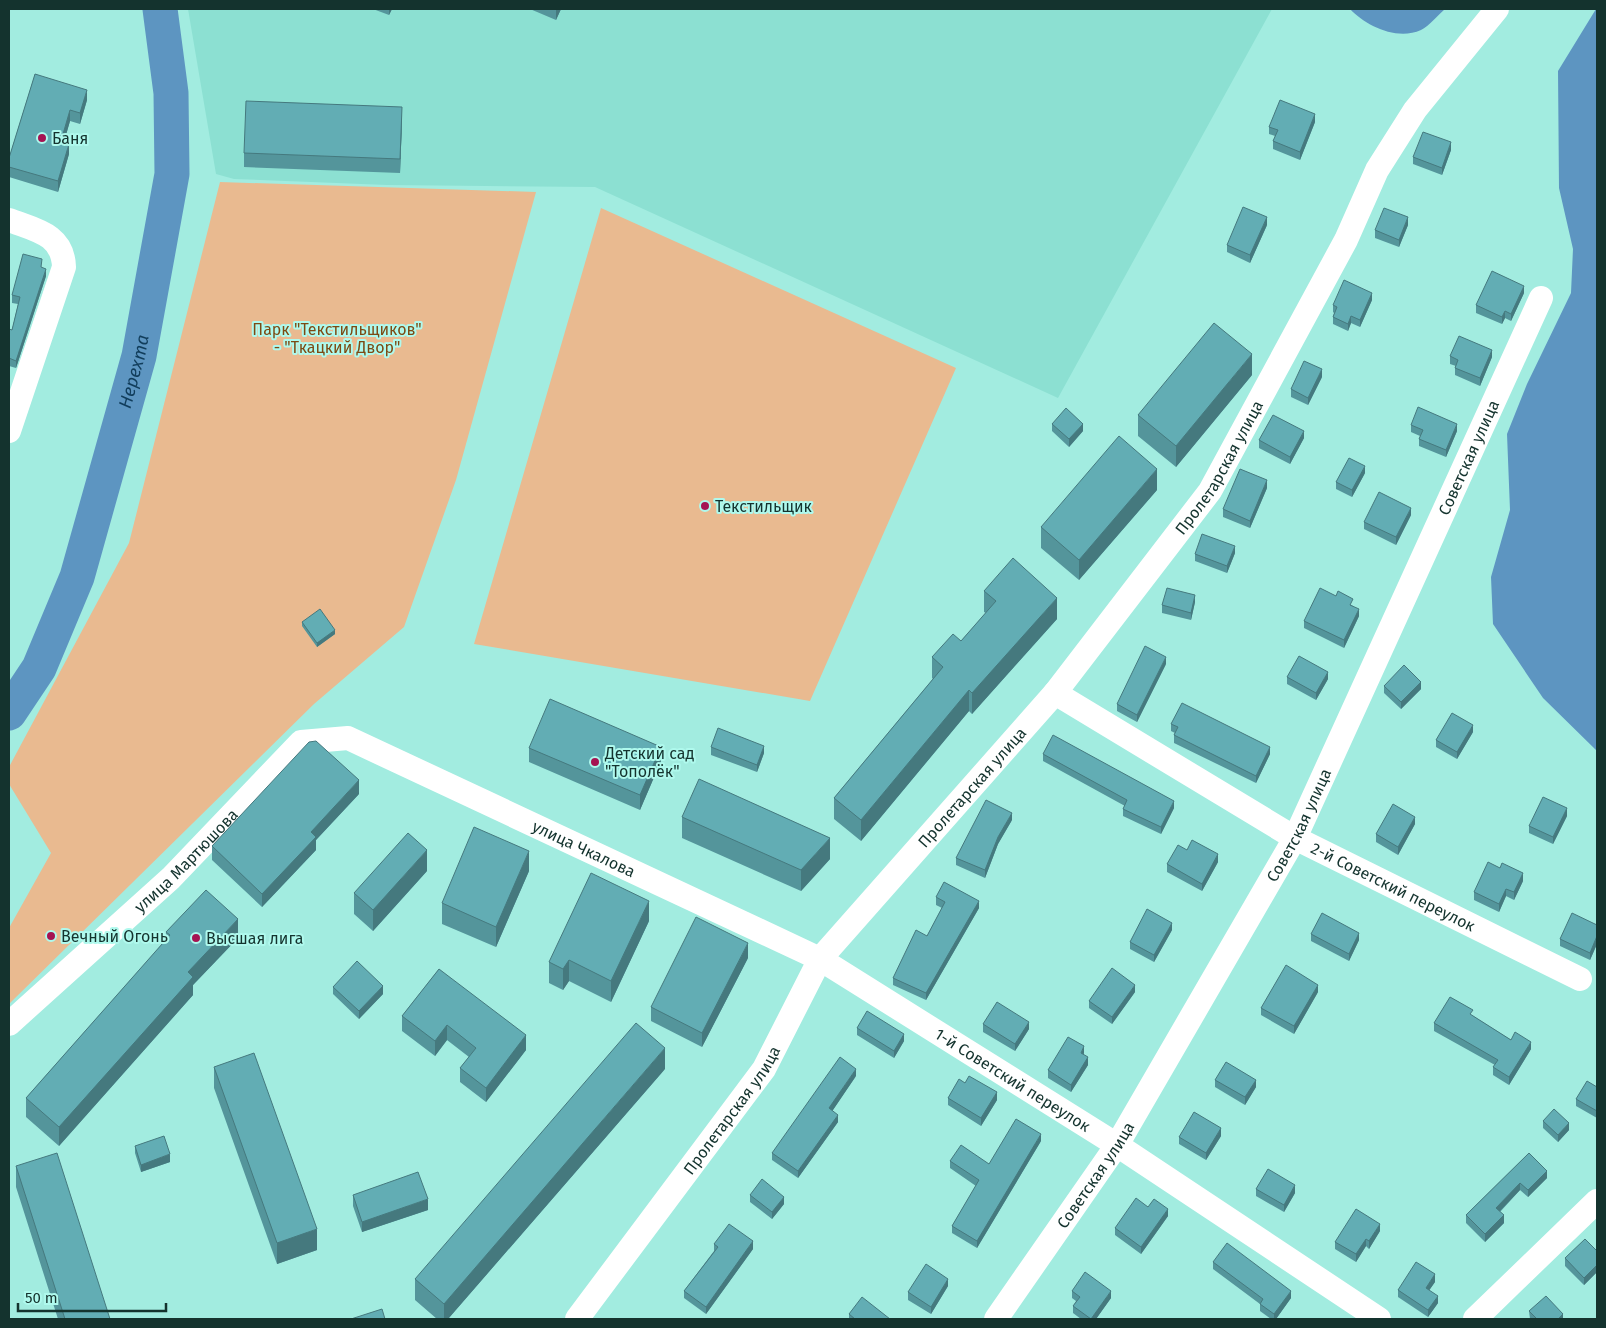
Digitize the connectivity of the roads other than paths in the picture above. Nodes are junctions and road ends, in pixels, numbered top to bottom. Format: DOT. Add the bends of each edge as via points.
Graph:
graph roads {
  1 [pos="1497,9"];
  2 [pos="9,220"];
  3 [pos="1541,298"];
  4 [pos="9,431"];
  5 [pos="1055,693"];
  6 [pos="348,738"];
  7 [pos="1295,838"];
  8 [pos="820,959"];
  9 [pos="1580,979"];
  10 [pos="9,1024"];
  11 [pos="1117,1145"];
  12 [pos="1597,1201"];
  13 [pos="577,1319"];
  14 [pos="996,1319"];
  15 [pos="1379,1319"];
  16 [pos="1476,1319"];
  1 -- 5 [label="street, Пролетарская улица" via="1415,110 1377,170 1346,240 1210,491"];
  2 -- 4 [label="street" via="51,237 64,254 64,267"];
  3 -- 7 [label="street, Советская улица"];
  5 -- 7 [label="street, 2-й Советский переулок"];
  5 -- 8 [label="street, Пролетарская улица"];
  6 -- 8 [label="street, улица Чкалова"];
  6 -- 10 [label="street, улица Мартюшова" via="301,742 172,878"];
  7 -- 9 [label="street, 2-й Советский переулок"];
  7 -- 11 [label="street, Советская улица"];
  8 -- 11 [label="street, 1-й Советский переулок"];
  8 -- 13 [label="street, Пролетарская улица" via="764,1068"];
  11 -- 14 [label="street, Советская улица"];
  11 -- 15 [label="street, 1-й Советский переулок"];
  12 -- 16 [label="street"];
}
